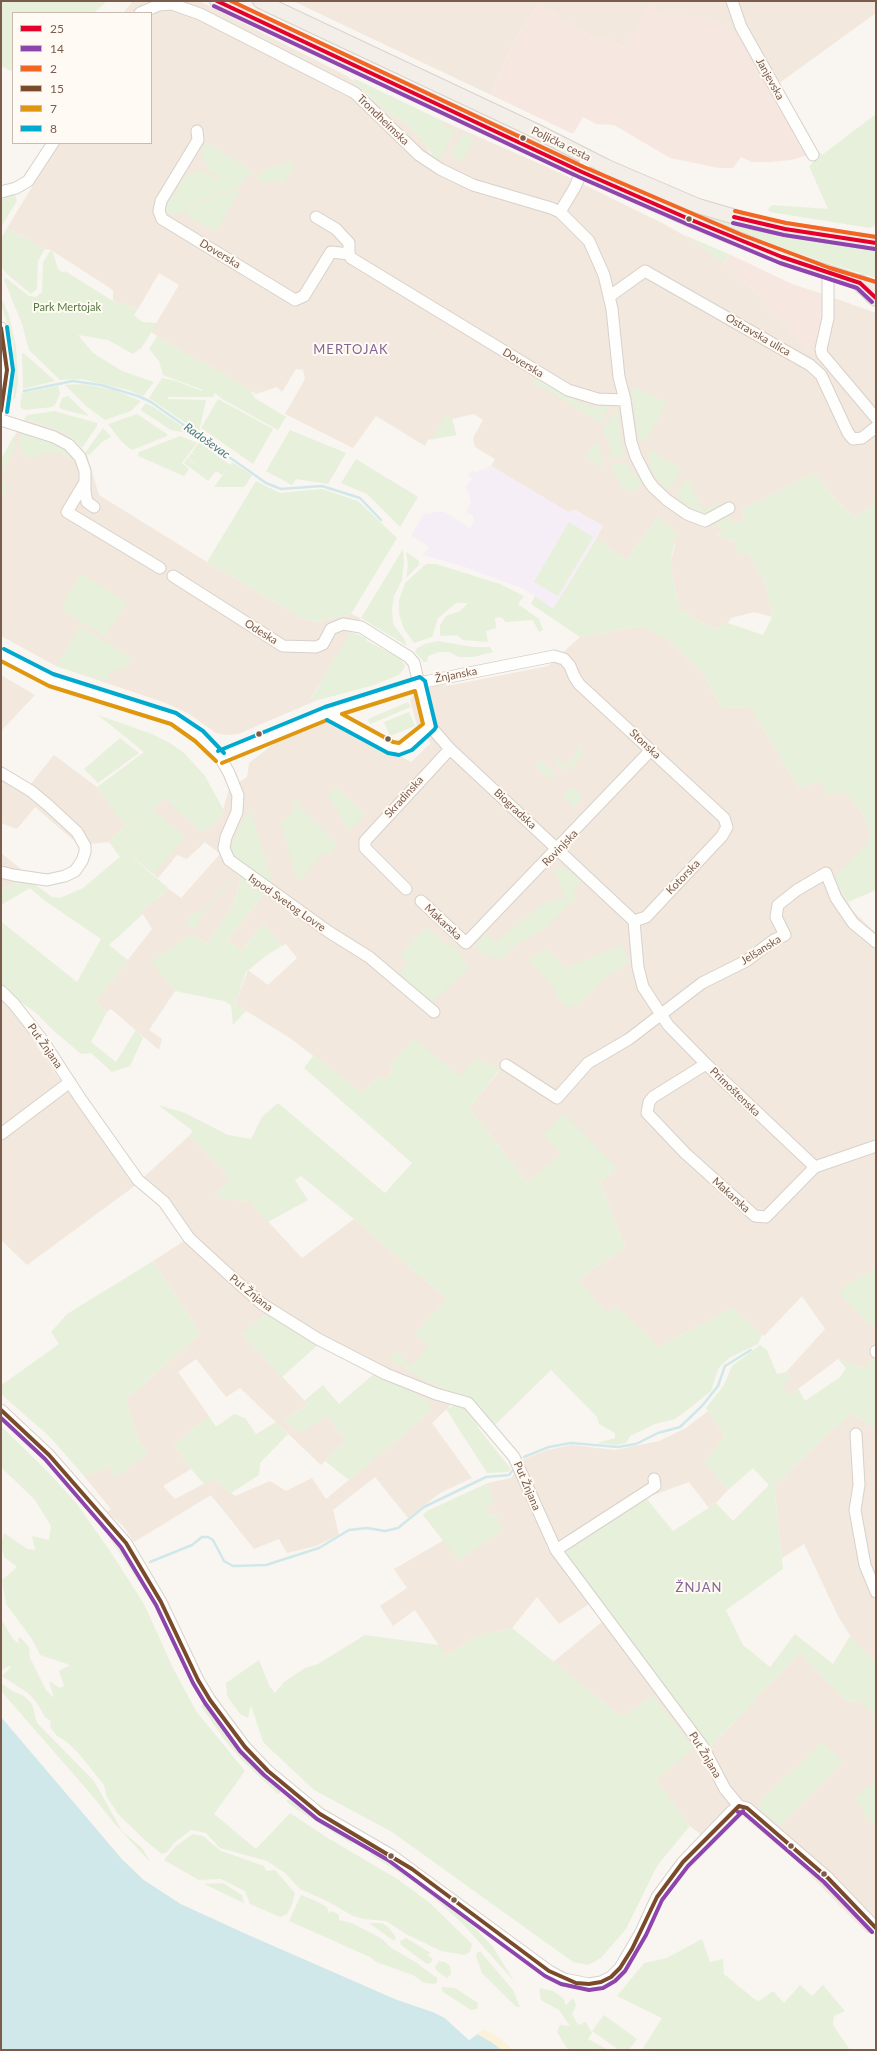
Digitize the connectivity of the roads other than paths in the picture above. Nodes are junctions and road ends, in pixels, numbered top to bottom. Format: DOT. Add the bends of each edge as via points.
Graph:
graph roads {
  1 [pos="217,1"];
  2 [pos="260,1"];
  3 [pos="732,1"];
  4 [pos="142,12"];
  5 [pos="197,131"];
  6 [pos="52,144"];
  7 [pos="813,155"];
  8 [pos="588,156"];
  9 [pos="582,172"];
  10 [pos="1,192"];
  11 [pos="560,212"];
  12 [pos="316,217"];
  13 [pos="876,243"];
  14 [pos="349,254"];
  15 [pos="828,274"];
  16 [pos="860,284"];
  17 [pos="876,288"];
  18 [pos="610,296"];
  19 [pos="876,298"];
  20 [pos="1,328"];
  21 [pos="625,400"];
  22 [pos="1,411"];
  23 [pos="876,418"];
  24 [pos="1,420"];
  25 [pos="876,427"];
  26 [pos="85,482"];
  27 [pos="94,507"];
  28 [pos="729,508"];
  29 [pos="160,568"];
  30 [pos="173,576"];
  31 [pos="1,654"];
  32 [pos="564,659"];
  33 [pos="419,683"];
  34 [pos="327,713"];
  35 [pos="430,726"];
  36 [pos="450,749"];
  37 [pos="652,750"];
  38 [pos="220,757"];
  39 [pos="1,773"];
  40 [pos="727,827"];
  41 [pos="558,849"];
  42 [pos="1,872"];
  43 [pos="406,889"];
  44 [pos="421,902"];
  45 [pos="634,921"];
  46 [pos="876,942"];
  47 [pos="466,943"];
  48 [pos="1,991"];
  49 [pos="434,1012"];
  50 [pos="660,1013"];
  51 [pos="706,1064"];
  52 [pos="506,1065"];
  53 [pos="70,1082"];
  54 [pos="1,1134"];
  55 [pos="876,1146"];
  56 [pos="815,1167"];
  57 [pos="1,1410"];
  58 [pos="856,1434"];
  59 [pos="654,1479"];
  60 [pos="556,1550"];
  61 [pos="876,1592"];
  62 [pos="739,1806"];
  63 [pos="876,1928"];
  1 -- 9 [label="main road, Poljička cesta"];
  2 -- 8 [label="main road, Poljička cesta"];
  3 -- 7 [label="street, Janjevska" via="742,27"];
  4 -- 11 [label="street, Trondheimska" via="159,5 172,4 200,14 355,93 420,155 440,169 473,185"];
  5 -- 14 [label="street, Doverska" via="198,140 161,201 159,210 162,219 295,300 304,296 331,252"];
  6 -- 10 [label="street" via="28,181"];
  8 -- 9 [label="street"];
  8 -- 13 [label="main road, Poljička cesta" via="663,192 724,214 785,229"];
  9 -- 11 [label="street"];
  9 -- 15 [label="main road, Poljička cesta" via="740,241"];
  11 -- 18 [label="street" via="589,241 600,264"];
  12 -- 14 [label="street" via="336,229 349,243"];
  14 -- 21 [label="street, Doverska" via="351,258 382,278 568,390 598,399"];
  15 -- 16 [label="main road, Poljička cesta"];
  15 -- 23 [label="street" via="828,318 822,354"];
  16 -- 17 [label="main road, Poljička cesta"];
  16 -- 19 [label="highway"];
  18 -- 21 [label="street" via="619,377"];
  18 -- 25 [label="street, Ostravska ulica" via="645,271 810,365 821,375 848,434 853,439 862,438"];
  20 -- 22 [label="street" via="7,370"];
  21 -- 28 [label="street" via="631,442 636,457 653,487 687,514 705,521"];
  24 -- 26 [label="street" via="69,445 80,457"];
  26 -- 27 [label="street" via="87,502"];
  26 -- 29 [label="street" via="66,512"];
  30 -- 33 [label="street, Odeska" via="284,646 316,647 323,644 331,629 343,624 361,627 409,657 414,663"];
  31 -- 38 [label="street, Ispod Svetog Lovre" via="51,680 174,719 199,736"];
  32 -- 33 [label="street, Žnjanska" via="554,656"];
  32 -- 37 [label="street, Stonska" via="580,684"];
  33 -- 34 [label="street, Žnjanska"];
  33 -- 35 [label="street, Biogradska"];
  34 -- 35 [label="street" via="391,748 400,749 408,746"];
  34 -- 38 [label="street, Žnjanska"];
  35 -- 36 [label="street, Biogradska"];
  36 -- 41 [label="street, Biogradska"];
  36 -- 43 [label="street, Skradinska" via="365,841 365,848"];
  37 -- 40 [label="street, Stonska" via="724,818"];
  37 -- 41 [label="street, Rovinjska"];
  38 -- 49 [label="street, Ispod Svetog Lovre" via="238,795 237,812 224,848 229,860 328,932 369,957"];
  39 -- 42 [label="street" via="31,791 49,806 77,832 85,846 82,861 75,871 65,876 47,880 12,876"];
  40 -- 45 [label="street, Kotorska" via="722,836 646,917"];
  41 -- 45 [label="street, Biogradska"];
  41 -- 47 [label="street, Rovinjska"];
  44 -- 47 [label="street, Makarska"];
  45 -- 50 [label="street, Primoštenska" via="638,967 643,987"];
  46 -- 50 [label="street, Jelšanska" via="854,923 836,898 826,873 778,905 776,917 785,935 746,961 702,983"];
  48 -- 53 [label="street, Put Žnjana" via="43,1041"];
  50 -- 51 [label="street, Primoštenska" via="668,1025"];
  50 -- 52 [label="street" via="629,1039 588,1063 557,1098"];
  51 -- 56 [label="street, Primoštenska"];
  51 -- 56 [label="street, Makarska" via="653,1097 647,1107 649,1117 685,1153 755,1216 766,1217"];
  53 -- 54 [label="street"];
  53 -- 60 [label="street, Put Žnjana" via="138,1180 164,1202 189,1238 262,1304 318,1338 386,1374 436,1394 468,1403 514,1457"];
  55 -- 56 [label="street"];
  57 -- 62 [label="street" via="49,1455 126,1543 161,1602 210,1700 245,1747 268,1771 314,1810 412,1869 549,1971 576,1983 595,1983 611,1977 632,1949 657,1896 683,1862"];
  58 -- 61 [label="street" via="859,1485 855,1510 865,1565"];
  59 -- 60 [label="street" via="655,1486"];
  60 -- 62 [label="street, Put Žnjana" via="703,1747 725,1789"];
  62 -- 63 [label="street" via="747,1808 828,1878"];
}
